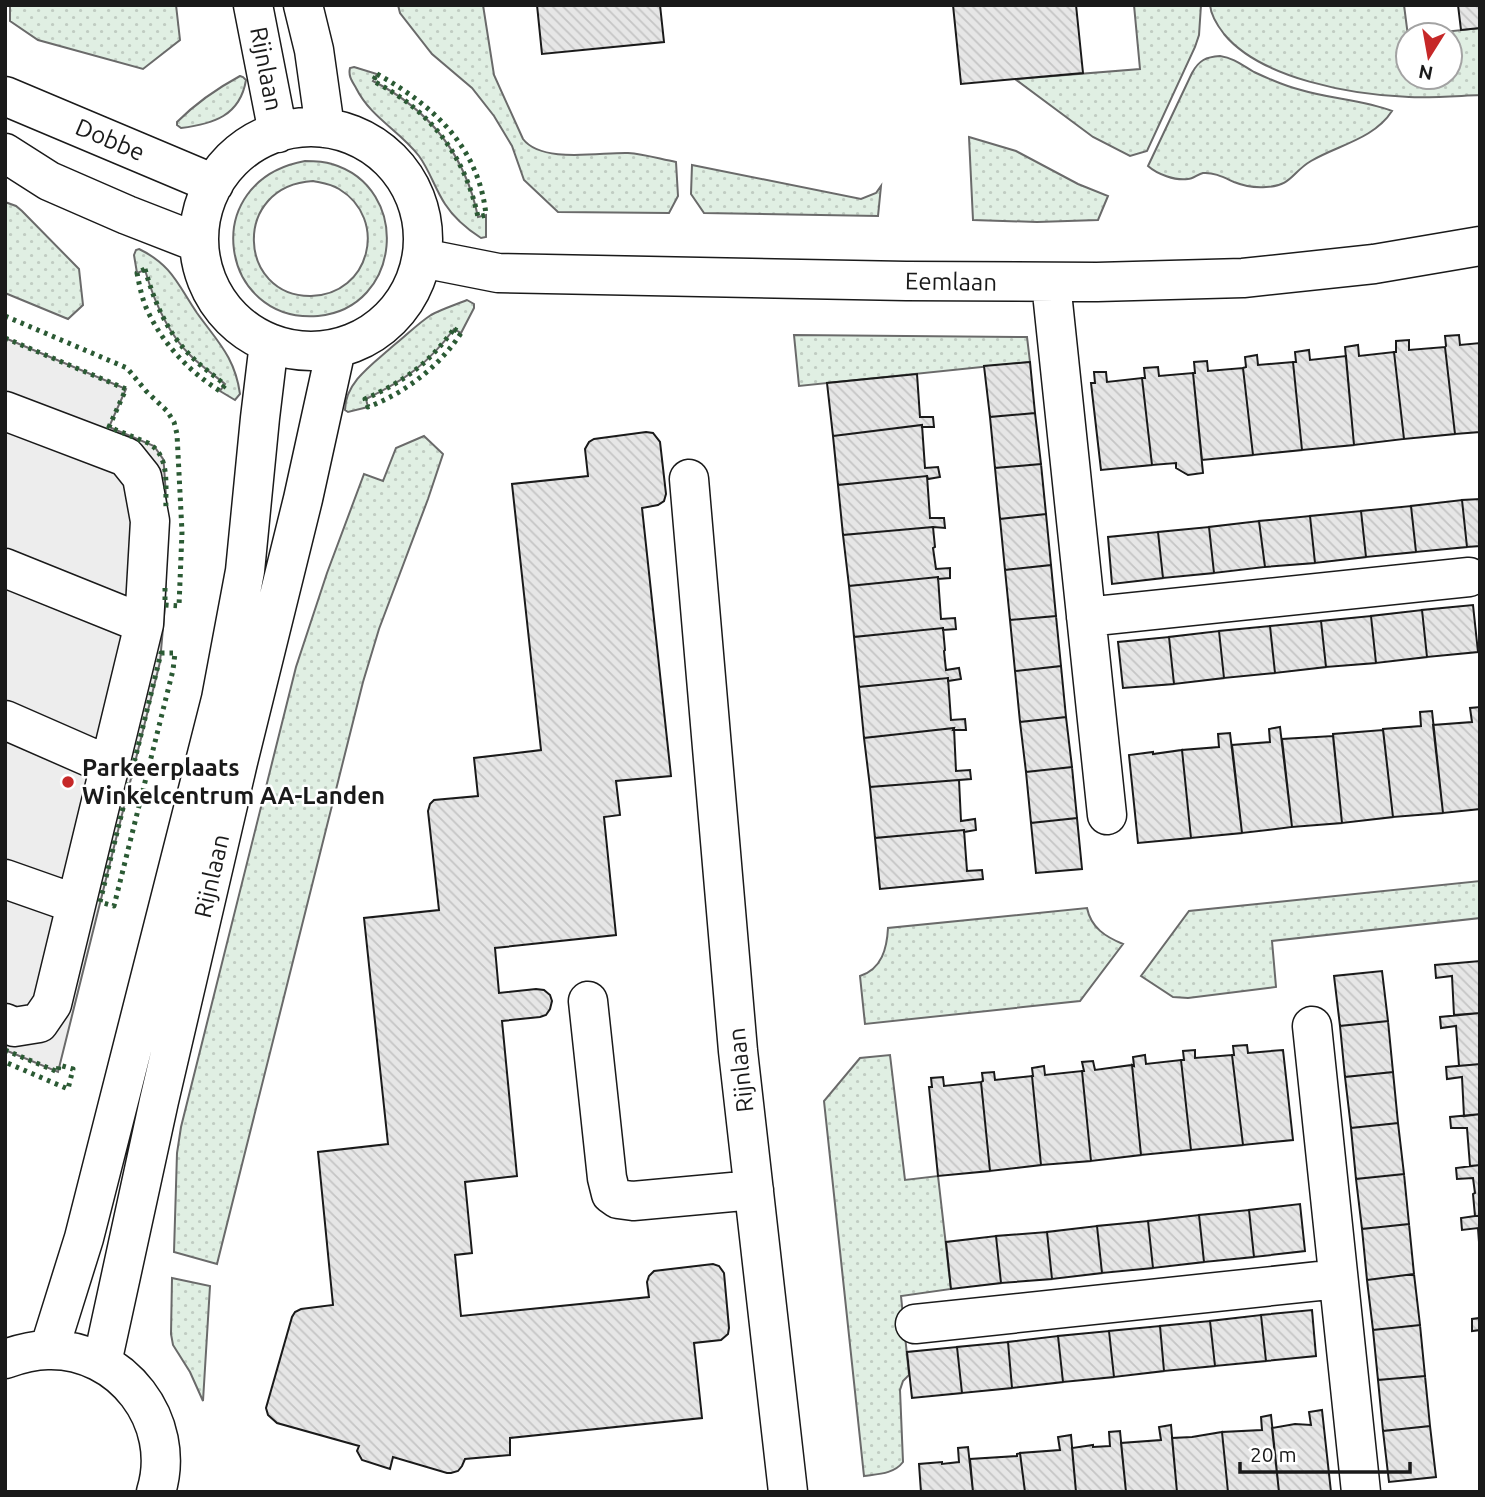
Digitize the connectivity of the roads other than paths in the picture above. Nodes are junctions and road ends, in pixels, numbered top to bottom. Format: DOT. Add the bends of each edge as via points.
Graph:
graph roads {
  1 [pos="253,5"];
  2 [pos="303,5"];
  3 [pos="5,96"];
  4 [pos="325,128"];
  5 [pos="278,132"];
  6 [pos="5,153"];
  7 [pos="214,184"];
  8 [pos="199,243"];
  9 [pos="1480,246"];
  10 [pos="422,258"];
  11 [pos="1051,283"];
  12 [pos="269,343"];
  13 [pos="336,349"];
  14 [pos="5,411"];
  15 [pos="689,480"];
  16 [pos="5,568"];
  17 [pos="1469,577"];
  18 [pos="1086,617"];
  19 [pos="144,624"];
  20 [pos="5,720"];
  21 [pos="110,766"];
  22 [pos="1107,815"];
  23 [pos="5,879"];
  24 [pos="76,904"];
  25 [pos="588,1001"];
  26 [pos="5,1023"];
  27 [pos="1311,1026"];
  28 [pos="754,1190"];
  29 [pos="1338,1279"];
  30 [pos="915,1324"];
  31 [pos="49,1350"];
  32 [pos="5,1359"];
  33 [pos="102,1363"];
  34 [pos="160,1491"];
  35 [pos="788,1492"];
  36 [pos="1361,1492"];
  1 -- 5 [label="street, Rijnlaan"];
  2 -- 4 [label="street, Rijnlaan"];
  3 -- 7 [label="street, Dobbe"];
  4 -- 5 [label="street"];
  4 -- 10 [label="street" via="363,140 407,180 421,218"];
  5 -- 7 [label="street" via="241,152"];
  6 -- 8 [label="street" via="49,181"];
  7 -- 8 [label="street" via="202,213"];
  8 -- 12 [label="street" via="208,285 219,303 233,320"];
  9 -- 11 [label="street, Eemlaan" via="1374,264 1242,278"];
  10 -- 11 [label="street, Eemlaan" via="498,273"];
  10 -- 13 [label="street" via="416,279 393,317 376,331"];
  11 -- 18 [label="street"];
  12 -- 13 [label="street" via="313,351"];
  12 -- 31 [label="street, Rijnlaan" via="245,571 221,699 84,1238"];
  13 -- 33 [label="street, Rijnlaan"];
  14 -- 19 [label="street" via="126,457 142,477 150,521"];
  15 -- 28 [label="street, Rijnlaan"];
  16 -- 19 [label="street"];
  17 -- 18 [label="street"];
  18 -- 22 [label="street"];
  19 -- 21 [label="street"];
  20 -- 21 [label="street"];
  21 -- 24 [label="street"];
  23 -- 24 [label="street"];
  24 -- 26 [label="street" via="52,1004 38,1023 14,1027"];
  25 -- 28 [label="street" via="611,1194 633,1201"];
  27 -- 29 [label="street"];
  28 -- 35 [label="street, Rijnlaan"];
  29 -- 30 [label="street"];
  29 -- 36 [label="street"];
  31 -- 32 [label="street"];
  31 -- 33 [label="street" via="76,1353"];
  33 -- 34 [label="street" via="139,1395 152,1416 159,1440"];
}
